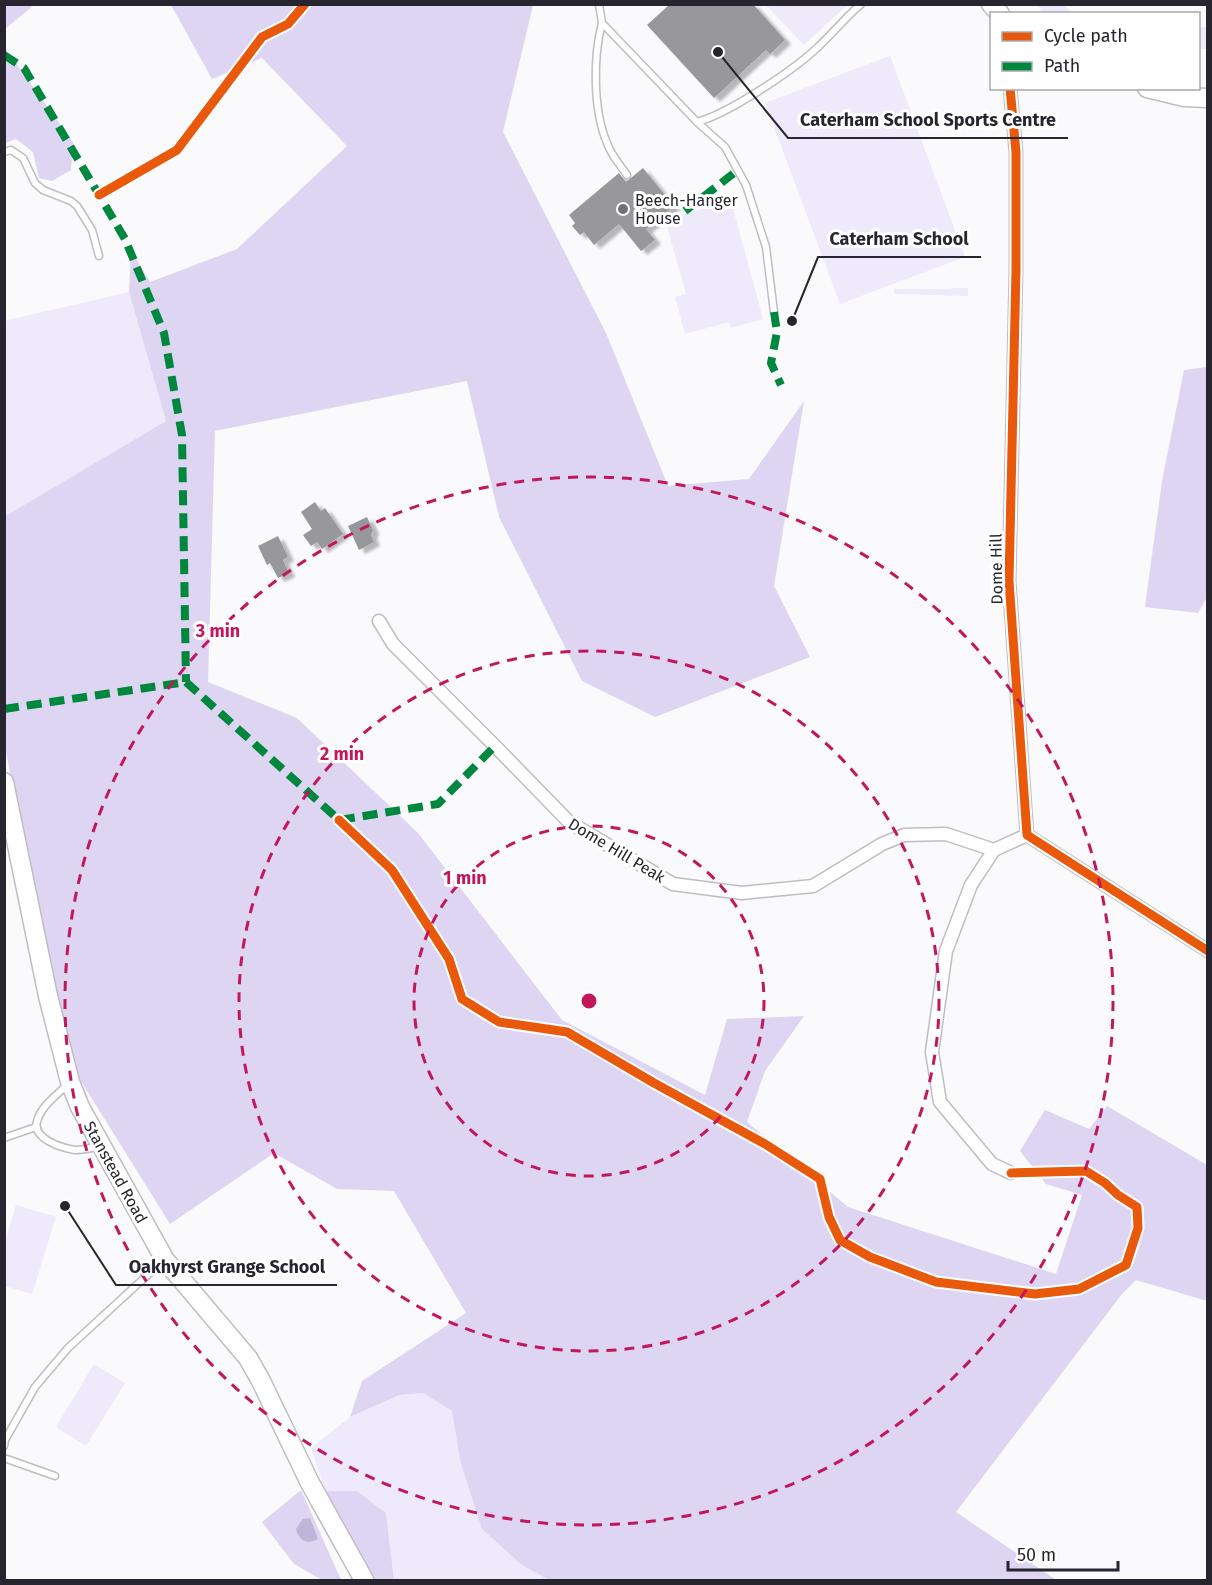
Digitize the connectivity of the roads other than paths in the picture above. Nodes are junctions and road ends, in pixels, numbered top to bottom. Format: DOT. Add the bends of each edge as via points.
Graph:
graph roads {
  1 [pos="599,4"];
  2 [pos="861,4"];
  3 [pos="602,23"];
  4 [pos="1010,90"];
  5 [pos="1155,90"];
  6 [pos="1208,98"];
  7 [pos="697,122"];
  8 [pos="4,152"];
  9 [pos="627,175"];
  10 [pos="99,256"];
  11 [pos="774,312"];
  12 [pos="379,621"];
  13 [pos="4,783"];
  14 [pos="1028,835"];
  15 [pos="994,850"];
  16 [pos="1208,951"];
  17 [pos="70,1082"];
  18 [pos="36,1127"];
  19 [pos="4,1138"];
  20 [pos="102,1146"];
  21 [pos="1011,1173"];
  22 [pos="165,1260"];
  23 [pos="4,1446"];
  24 [pos="4,1458"];
  25 [pos="55,1476"];
  26 [pos="364,1581"];
  1 -- 3 [label="lane"];
  2 -- 7 [label="lane" via="800,61 758,91 710,119"];
  3 -- 7 [label="lane"];
  3 -- 9 [label="lane" via="597,40 599,119 607,144"];
  4 -- 14 [label="street, Dome Hill" via="1016,152 1016,270 1009,581"];
  5 -- 6 [label="street"];
  7 -- 11 [label="lane" via="725,147 746,185 766,247"];
  8 -- 10 [label="lane" via="11,150 23,158 35,183 43,190 77,206 92,230"];
  12 -- 15 [label="street, Dome Hill Peak" via="393,644 568,822 673,884 742,893 813,886 904,835 946,834"];
  13 -- 17 [label="street, Stanstead Road"];
  14 -- 15 [label="street"];
  14 -- 16 [label="street"];
  15 -- 21 [label="street" via="971,885 946,951 932,1052 940,1102 992,1164"];
  17 -- 18 [label="lane" via="44,1107"];
  17 -- 20 [label="street, Stanstead Road"];
  18 -- 19 [label="lane"];
  18 -- 20 [label="lane" via="46,1140 61,1147 82,1150"];
  20 -- 22 [label="street, Stanstead Road"];
  22 -- 23 [label="lane" via="68,1348 35,1387"];
  22 -- 26 [label="street, Stanstead Road" via="248,1358"];
  24 -- 25 [label="lane"];
}
